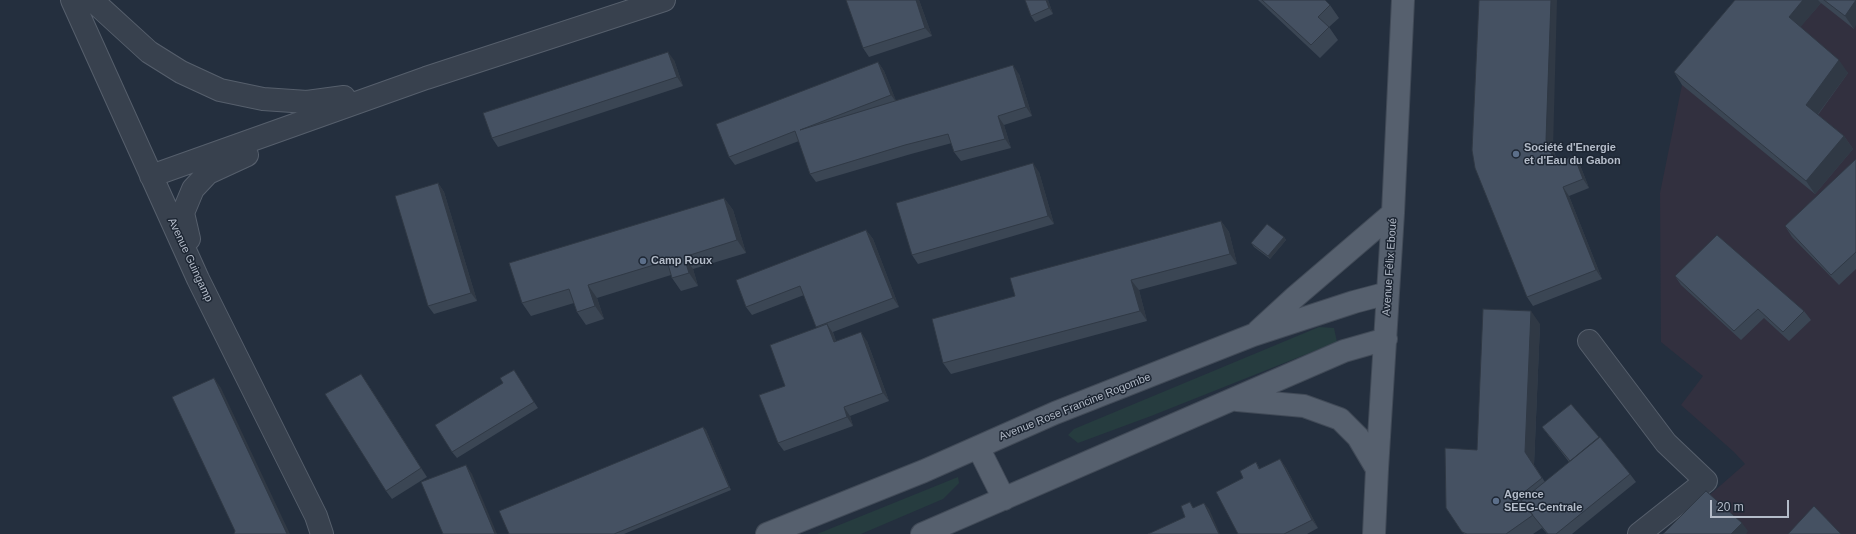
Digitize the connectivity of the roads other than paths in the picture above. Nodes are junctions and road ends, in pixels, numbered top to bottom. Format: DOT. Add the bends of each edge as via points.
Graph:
graph roads {
  1 [pos="72,0"];
  2 [pos="92,0"];
  3 [pos="664,0"];
  4 [pos="1403,0"];
  5 [pos="391,91"];
  6 [pos="151,176"];
  7 [pos="1393,214"];
  8 [pos="198,279"];
  9 [pos="1388,294"];
  10 [pos="1253,336"];
  11 [pos="1386,339"];
  12 [pos="1589,341"];
  13 [pos="1234,399"];
  14 [pos="978,447"];
  15 [pos="1376,469"];
  16 [pos="1004,498"];
  17 [pos="319,525"];
  18 [pos="334,534"];
  19 [pos="767,534"];
  20 [pos="922,534"];
  21 [pos="1374,534"];
  22 [pos="1639,534"];
  1 -- 6 [label="street, Avenue Guingamp"];
  2 -- 5 [label="street" via="148,52 181,72 220,90 263,99 307,102"];
  3 -- 5 [label="street"];
  4 -- 7 [label="main road, Avenue Félix Eboué"];
  5 -- 6 [label="street"];
  5 -- 8 [label="street" via="350,116 252,153 208,173 192,189 183,213"];
  6 -- 8 [label="street, Avenue Guingamp"];
  7 -- 9 [label="main road, Avenue Félix Eboué"];
  7 -- 10 [label="main road"];
  8 -- 17 [label="street, Avenue Guingamp"];
  9 -- 10 [label="main road, Avenue Rose Francine Rogombe" via="1354,302"];
  9 -- 11 [label="main road, Avenue Félix Eboué"];
  10 -- 14 [label="main road, Avenue Rose Francine Rogombe" via="1055,413"];
  11 -- 13 [label="main road" via="1344,351"];
  11 -- 15 [label="main road, Avenue Félix Eboué"];
  12 -- 22 [label="street" via="1666,443 1706,481"];
  13 -- 15 [label="main road" via="1304,406 1340,419 1358,437"];
  13 -- 16 [label="main road"];
  14 -- 16 [label="main road"];
  14 -- 19 [label="main road, Avenue Rose Francine Rogombe"];
  15 -- 21 [label="main road, Avenue Félix Eboué"];
  16 -- 20 [label="main road"];
  17 -- 18 [label="street, Avenue Guingamp"];
}
